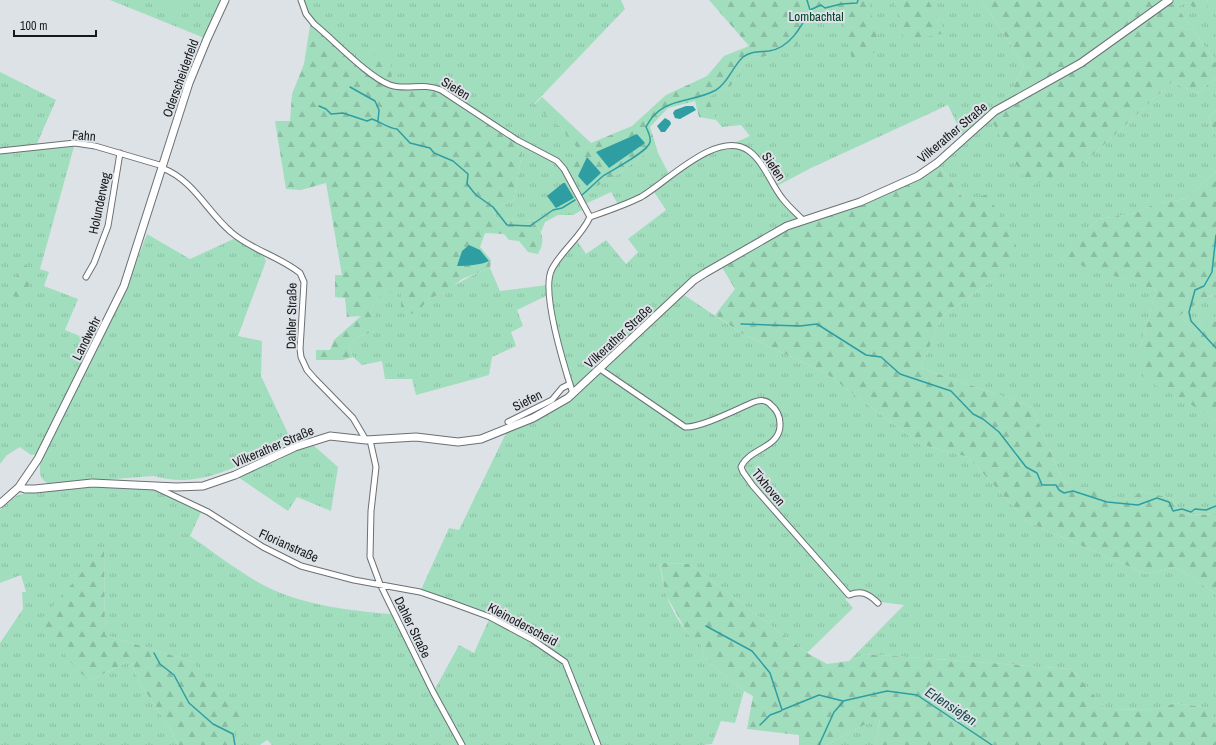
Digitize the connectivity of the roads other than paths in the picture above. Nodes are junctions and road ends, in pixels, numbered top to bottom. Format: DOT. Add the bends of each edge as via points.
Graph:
graph roads {
  1 [pos="225,0"];
  2 [pos="301,0"];
  3 [pos="1169,0"];
  4 [pos="0,151"];
  5 [pos="120,153"];
  6 [pos="163,167"];
  7 [pos="590,217"];
  8 [pos="802,220"];
  9 [pos="86,277"];
  10 [pos="600,369"];
  11 [pos="570,384"];
  12 [pos="573,394"];
  13 [pos="509,419"];
  14 [pos="368,440"];
  15 [pos="150,485"];
  16 [pos="19,487"];
  17 [pos="0,504"];
  18 [pos="380,584"];
  19 [pos="452,603"];
  20 [pos="878,603"];
  21 [pos="462,745"];
  22 [pos="598,745"];
  1 -- 6 [label="street, Oderscheiderfeld" via="197,61"];
  2 -- 7 [label="street, Siefen" via="306,14 314,24 377,78 392,85 427,85 441,90 511,136 557,161"];
  3 -- 8 [label="street, Vilkerather Straße" via="1081,63 995,111 937,163 918,176 860,202"];
  4 -- 5 [label="street, Fahn" via="75,143"];
  5 -- 6 [label="street, Fahn"];
  5 -- 9 [label="street, Holunderweg" via="108,226"];
  6 -- 14 [label="street, Dahler Straße" via="190,185 231,233 300,273 304,282 300,349 306,370 353,418"];
  6 -- 16 [label="street, Landwehr" via="124,286 50,436"];
  7 -- 8 [label="street, Siefen" via="642,196 675,171 718,147 730,145 743,147 754,155 782,198"];
  7 -- 11 [label="street" via="584,229 551,270 548,285 550,304"];
  8 -- 10 [label="street, Vilkerather Straße" via="776,231 694,280"];
  10 -- 12 [label="street, Vilkerather Straße"];
  10 -- 20 [label="street, Tixhoven" via="685,427 700,424 754,402 762,400 772,405 780,417 778,433 768,446 743,463 743,472 849,595 858,592 868,594"];
  11 -- 12 [label="street"];
  11 -- 13 [label="street, Siefen" via="562,388 552,400"];
  12 -- 14 [label="street, Vilkerather Straße" via="551,409 481,439 458,442 416,437"];
  14 -- 15 [label="street, Vilkerather Straße" via="330,436 295,447 235,475 203,486"];
  14 -- 18 [label="street, Dahler Straße" via="376,467 370,557"];
  15 -- 16 [label="street, Vilkerather Straße" via="81,484 30,490"];
  15 -- 18 [label="street, Florianstraße" via="208,512 263,547 301,566"];
  16 -- 17 [label="street, Landwehr"];
  18 -- 19 [label="street, Florianstraße" via="420,592"];
  18 -- 21 [label="street, Dahler Straße"];
  19 -- 22 [label="street, Kleinoderscheid" via="490,617 560,657 569,670"];
}
